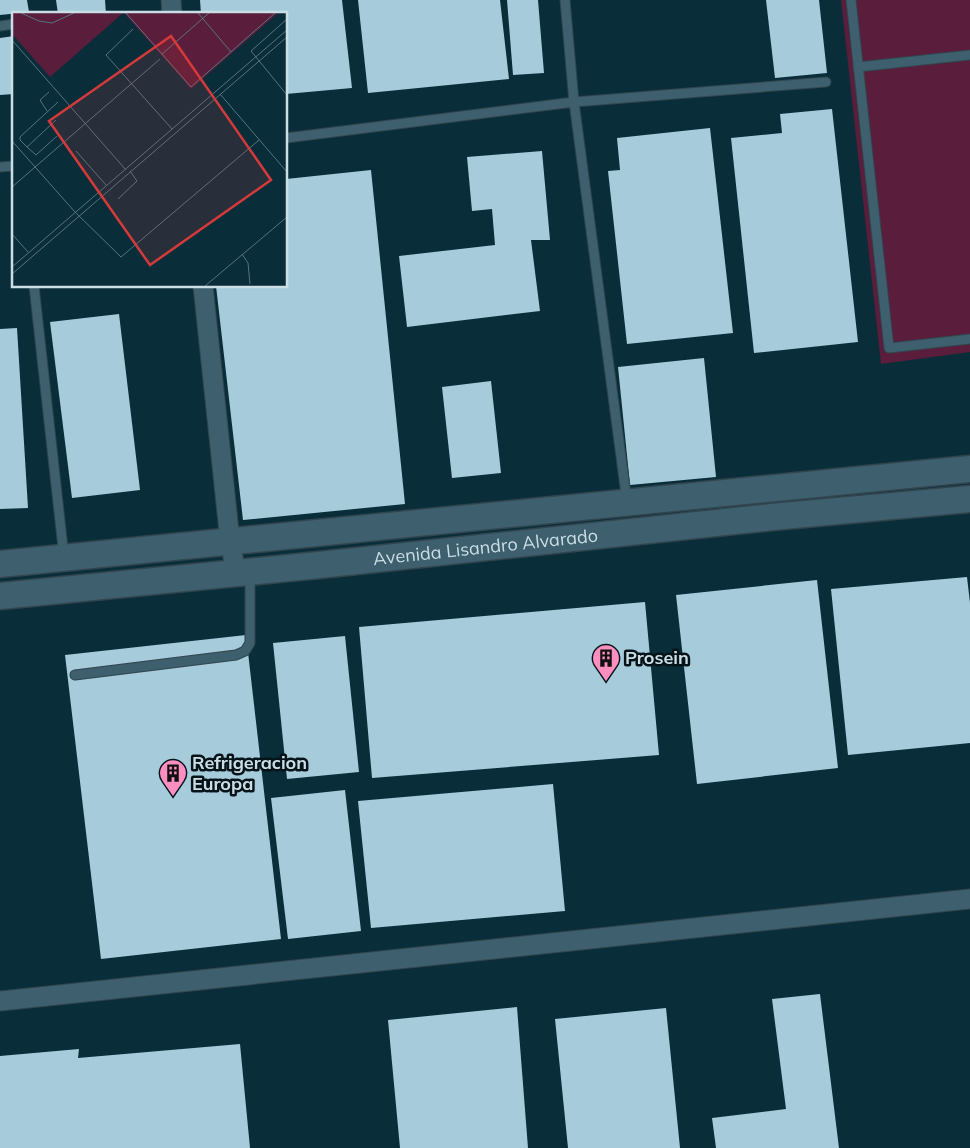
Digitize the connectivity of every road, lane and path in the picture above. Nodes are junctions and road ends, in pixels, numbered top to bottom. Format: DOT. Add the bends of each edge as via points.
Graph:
graph roads {
  1 [pos="565,0"];
  2 [pos="851,0"];
  3 [pos="970,55"];
  4 [pos="858,68"];
  5 [pos="826,82"];
  6 [pos="574,102"];
  7 [pos="288,138"];
  8 [pos="34,288"];
  9 [pos="203,288"];
  10 [pos="970,339"];
  11 [pos="970,469"];
  12 [pos="970,499"];
  13 [pos="627,502"];
  14 [pos="230,541"];
  15 [pos="64,558"];
  16 [pos="0,564"];
  17 [pos="243,572"];
  18 [pos="0,596"];
  19 [pos="75,674"];
  20 [pos="970,899"];
  21 [pos="0,1001"];
  1 -- 6 [label="lane"];
  2 -- 4 [label="lane"];
  3 -- 4 [label="lane"];
  4 -- 10 [label="lane" via="888,348"];
  5 -- 6 [label="lane"];
  6 -- 7 [label="lane"];
  6 -- 13 [label="lane"];
  8 -- 15 [label="lane"];
  9 -- 14 [label="street"];
  11 -- 13 [label="street, Avenida Lisandro Alvarado"];
  12 -- 17 [label="street, Avenida Lisandro Alvarado"];
  13 -- 14 [label="street, Avenida Lisandro Alvarado"];
  14 -- 15 [label="street, Avenida Lisandro Alvarado"];
  14 -- 17 [label="street"];
  15 -- 16 [label="street, Avenida Lisandro Alvarado"];
  17 -- 18 [label="street, Avenida Lisandro Alvarado"];
  17 -- 19 [label="lane" via="250,643 245,651 236,655"];
  20 -- 21 [label="street"];
}
